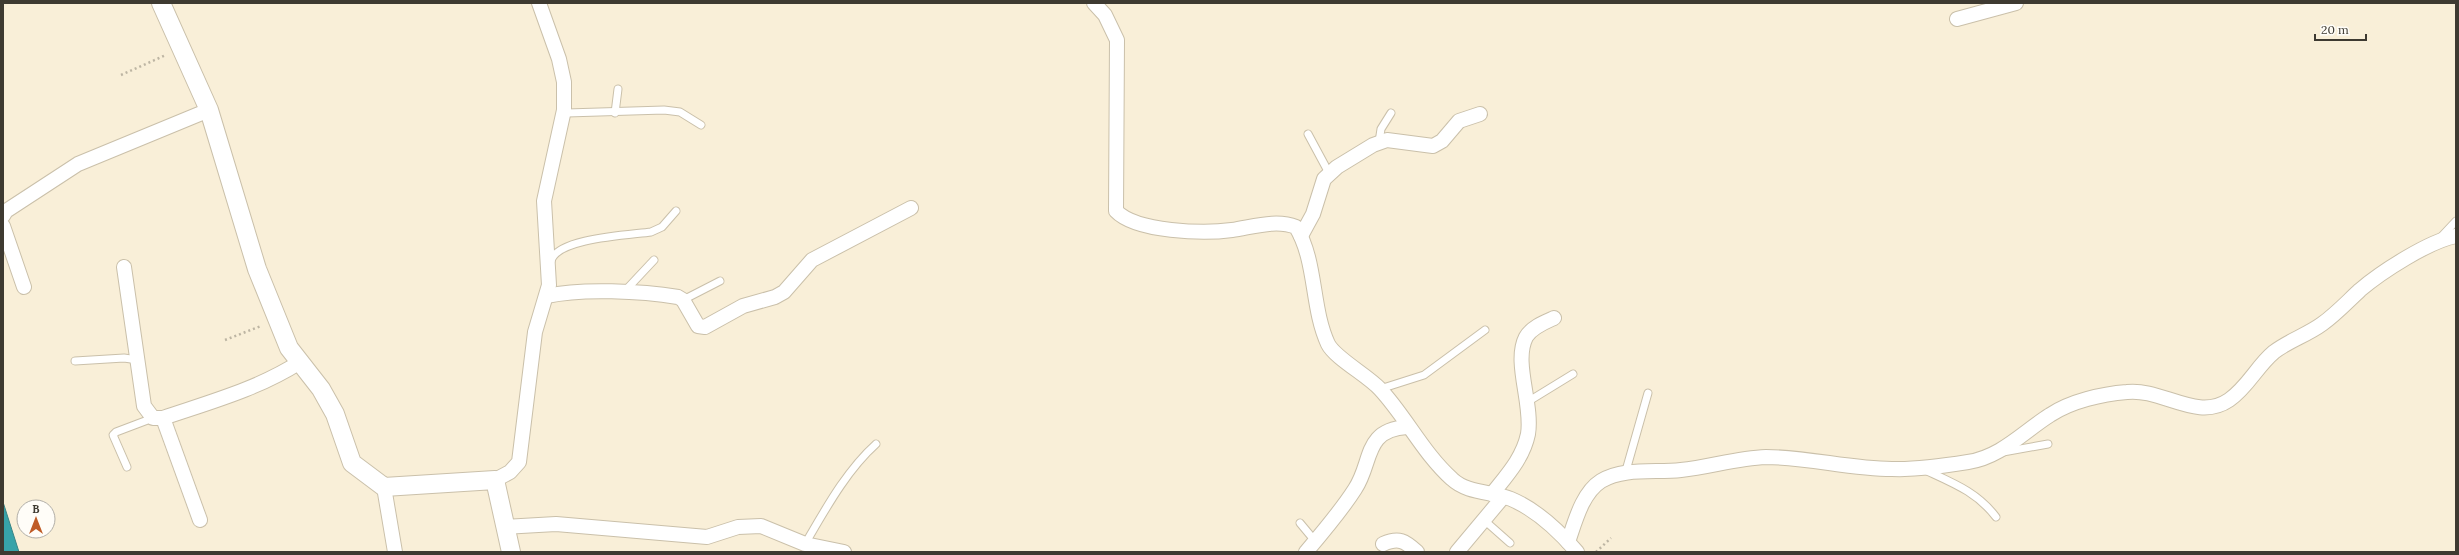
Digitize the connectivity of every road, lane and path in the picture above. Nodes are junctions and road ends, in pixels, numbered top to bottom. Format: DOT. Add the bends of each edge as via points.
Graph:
graph roads {
  1 [pos="161,3"];
  2 [pos="539,3"];
  3 [pos="1094,3"];
  4 [pos="2016,3"];
  5 [pos="1957,19"];
  6 [pos="181,48"];
  7 [pos="121,75"];
  8 [pos="618,89"];
  9 [pos="209,110"];
  10 [pos="615,113"];
  11 [pos="1391,113"];
  12 [pos="1480,114"];
  13 [pos="564,119"];
  14 [pos="701,125"];
  15 [pos="1308,134"];
  16 [pos="1379,142"];
  17 [pos="1329,173"];
  18 [pos="910,208"];
  19 [pos="676,211"];
  20 [pos="3,216"];
  21 [pos="2456,221"];
  22 [pos="3,226"];
  23 [pos="1301,236"];
  24 [pos="2456,236"];
  25 [pos="2437,242"];
  26 [pos="654,260"];
  27 [pos="124,267"];
  28 [pos="549,271"];
  29 [pos="720,281"];
  30 [pos="24,287"];
  31 [pos="622,293"];
  32 [pos="547,296"];
  33 [pos="683,300"];
  34 [pos="1554,318"];
  35 [pos="279,324"];
  36 [pos="1485,330"];
  37 [pos="225,340"];
  38 [pos="138,360"];
  39 [pos="75,362"];
  40 [pos="300,362"];
  41 [pos="1573,374"];
  42 [pos="1380,389"];
  43 [pos="1648,393"];
  44 [pos="1529,401"];
  45 [pos="158,418"];
  46 [pos="1407,427"];
  47 [pos="876,444"];
  48 [pos="2048,444"];
  49 [pos="1993,454"];
  50 [pos="127,467"];
  51 [pos="1920,467"];
  52 [pos="1625,474"];
  53 [pos="495,480"];
  54 [pos="384,487"];
  55 [pos="1497,495"];
  56 [pos="1996,517"];
  57 [pos="200,520"];
  58 [pos="1484,520"];
  59 [pos="1300,523"];
  60 [pos="505,527"];
  61 [pos="1611,538"];
  62 [pos="805,544"];
  63 [pos="1383,544"];
  64 [pos="1510,544"];
  65 [pos="1311,547"];
  66 [pos="1573,547"];
  67 [pos="395,552"];
  68 [pos="511,552"];
  69 [pos="844,552"];
  70 [pos="1416,552"];
  71 [pos="1458,552"];
  72 [pos="1596,552"];
  1 -- 6 [label="street"];
  2 -- 13 [label="street" via="563,74"];
  3 -- 23 [label="street" via="1105,15 1117,40 1116,211 1129,221 1167,230 1223,231 1259,225 1288,224 1296,227"];
  4 -- 5 [label="street"];
  6 -- 7 [label="path"];
  6 -- 9 [label="street"];
  8 -- 10 [label="lane"];
  9 -- 20 [label="street" via="78,164 6,211"];
  9 -- 35 [label="street" via="257,269"];
  10 -- 13 [label="lane" via="567,113"];
  10 -- 14 [label="lane" via="664,110 680,112"];
  11 -- 16 [label="lane" via="1381,128"];
  12 -- 16 [label="street" via="1459,120 1442,141 1433,146 1387,140"];
  13 -- 28 [label="street" via="544,201"];
  15 -- 17 [label="lane"];
  16 -- 17 [label="street"];
  17 -- 23 [label="street" via="1324,179 1313,214"];
  18 -- 33 [label="street" via="812,260 784,292 744,306 705,327 698,326"];
  19 -- 28 [label="lane" via="662,227 651,232 576,243 560,249 552,256"];
  21 -- 25 [label="lane"];
  22 -- 30 [label="street"];
  23 -- 42 [label="street" via="1328,344 1333,352"];
  24 -- 25 [label="street"];
  25 -- 49 [label="street" via="2374,278 2332,317 2275,351 2242,390 2228,401 2213,407 2194,407 2153,393 2129,391 2100,396 2053,413 2009,446"];
  26 -- 31 [label="lane"];
  27 -- 38 [label="street"];
  28 -- 32 [label="street"];
  29 -- 33 [label="lane"];
  31 -- 32 [label="street" via="560,293"];
  31 -- 33 [label="street" via="663,294"];
  32 -- 53 [label="street" via="535,332 519,462 510,472"];
  34 -- 44 [label="street" via="1534,328 1527,336 1523,347 1522,363"];
  35 -- 37 [label="path" via="257,326"];
  35 -- 40 [label="street" via="288,348"];
  36 -- 42 [label="lane" via="1424,375"];
  38 -- 39 [label="lane" via="124,358"];
  38 -- 45 [label="street" via="144,406"];
  40 -- 45 [label="street" via="274,379"];
  40 -- 54 [label="street" via="321,388 335,414 352,463"];
  41 -- 44 [label="lane"];
  42 -- 46 [label="street"];
  43 -- 52 [label="lane"];
  44 -- 55 [label="street" via="1525,446"];
  45 -- 50 [label="lane" via="116,432 114,435"];
  45 -- 57 [label="street"];
  46 -- 55 [label="street" via="1452,480 1466,488"];
  46 -- 65 [label="street" via="1395,428 1382,434 1375,442 1356,488"];
  47 -- 62 [label="lane" via="865,453 833,497"];
  48 -- 49 [label="lane"];
  49 -- 51 [label="street" via="1970,461"];
  51 -- 52 [label="street" via="1892,469 1766,458 1681,470"];
  51 -- 56 [label="lane" via="1973,492"];
  52 -- 66 [label="street" via="1601,481 1591,492 1577,514"];
  53 -- 54 [label="street"];
  53 -- 60 [label="street"];
  54 -- 67 [label="street"];
  55 -- 58 [label="street"];
  55 -- 66 [label="street" via="1533,511"];
  58 -- 64 [label="lane"];
  58 -- 71 [label="street"];
  59 -- 65 [label="lane"];
  60 -- 62 [label="street" via="556,524 707,537 749,525 761,526"];
  60 -- 68 [label="street"];
  61 -- 72 [label="path"];
  62 -- 69 [label="street"];
  63 -- 70 [label="street" via="1395,539 1401,540"];
}
